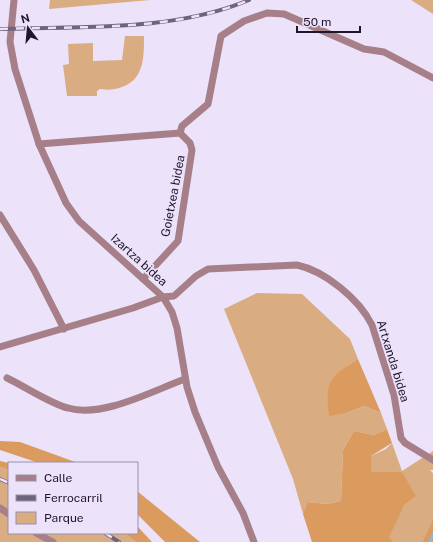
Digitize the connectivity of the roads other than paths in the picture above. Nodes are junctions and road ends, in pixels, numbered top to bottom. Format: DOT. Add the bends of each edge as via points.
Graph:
graph roads {
  1 [pos="14,0"];
  2 [pos="433,78"];
  3 [pos="180,133"];
  4 [pos="39,144"];
  5 [pos="0,215"];
  6 [pos="143,279"];
  7 [pos="163,297"];
  8 [pos="64,329"];
  9 [pos="0,347"];
  10 [pos="7,378"];
  11 [pos="186,379"];
  12 [pos="433,460"];
  13 [pos="38,534"];
  14 [pos="53,542"];
  15 [pos="254,542"];
  1 -- 4 [label="street, Izartza bidea" via="10,48"];
  2 -- 3 [label="street" via="384,52 364,49 284,14 267,13 244,21 221,36 208,104 182,126"];
  3 -- 4 [label="street"];
  3 -- 6 [label="street, Goietxea bidea" via="190,143 192,150 178,241"];
  4 -- 6 [label="street, Izartza bidea" via="73,214"];
  5 -- 8 [label="street" via="34,270"];
  6 -- 7 [label="street, Izartza bidea"];
  7 -- 8 [label="street, Artxanda bidea"];
  7 -- 11 [label="street, Izartza bidea" via="172,312 177,328"];
  7 -- 12 [label="street, Artxanda bidea" via="174,296 208,269 297,265 320,273 367,315 394,395 401,438 404,443"];
  8 -- 9 [label="street, Artxanda bidea"];
  10 -- 11 [label="street" via="66,408 82,412 112,407"];
  11 -- 15 [label="street, Izartza bidea" via="208,445 232,490"];
  13 -- 14 [label="street"];
}
